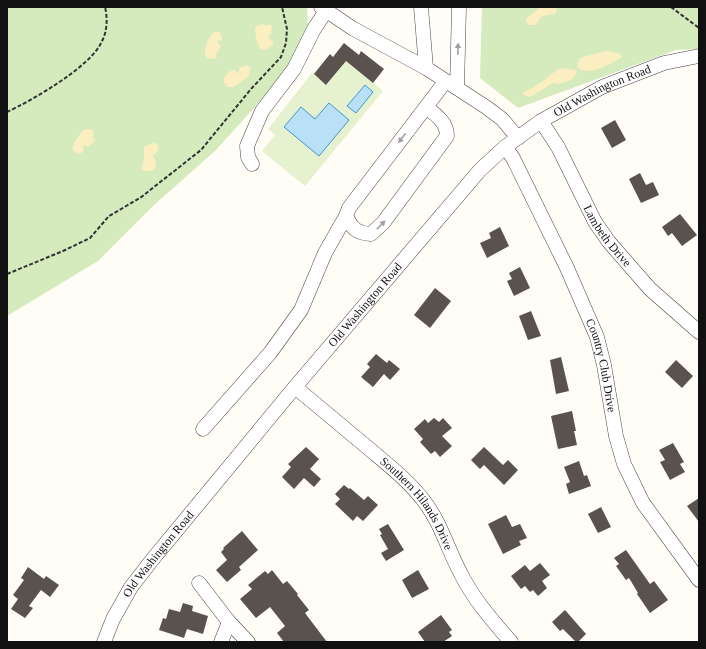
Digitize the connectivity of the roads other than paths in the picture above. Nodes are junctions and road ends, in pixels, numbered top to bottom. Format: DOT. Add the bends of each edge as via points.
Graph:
graph roads {
  1 [pos="421,7"];
  2 [pos="459,7"];
  3 [pos="323,9"];
  4 [pos="699,56"];
  5 [pos="426,68"];
  6 [pos="451,85"];
  7 [pos="426,107"];
  8 [pos="541,121"];
  9 [pos="518,138"];
  10 [pos="505,148"];
  11 [pos="252,164"];
  12 [pos="346,216"];
  13 [pos="699,332"];
  14 [pos="295,387"];
  15 [pos="203,428"];
  16 [pos="699,580"];
  17 [pos="199,583"];
  18 [pos="229,622"];
  19 [pos="104,642"];
  20 [pos="221,642"];
  21 [pos="248,642"];
  22 [pos="511,642"];
  1 -- 5 [label="street"];
  6 -- 2 [label="street, one-way"];
  3 -- 5 [label="street" via="352,28"];
  3 -- 11 [label="street" via="294,69 262,111 247,146"];
  4 -- 8 [label="street, Old Washington Road" via="664,63 602,87"];
  5 -- 6 [label="street"];
  6 -- 7 [label="street"];
  6 -- 9 [label="street" via="502,119"];
  7 -- 12 [label="street, one-way" via="349,208"];
  12 -- 7 [label="street, one-way" via="360,233 371,234 388,217 447,136 442,120"];
  8 -- 9 [label="street, Old Washington Road"];
  8 -- 13 [label="street, Lambeth Drive" via="558,147 595,222 609,242 650,289"];
  9 -- 10 [label="street, Old Washington Road"];
  10 -- 14 [label="street, Old Washington Road" via="480,170"];
  10 -- 16 [label="street, Country Club Drive" via="513,158 568,268 597,337 616,436 629,476 643,503"];
  12 -- 15 [label="street" via="325,253 302,310 270,352"];
  14 -- 19 [label="street, Old Washington Road" via="131,587"];
  14 -- 22 [label="street, Southern Hilands Drive" via="417,492 439,526 470,590"];
  17 -- 18 [label="street"];
  18 -- 20 [label="street"];
  18 -- 21 [label="street"];
}
